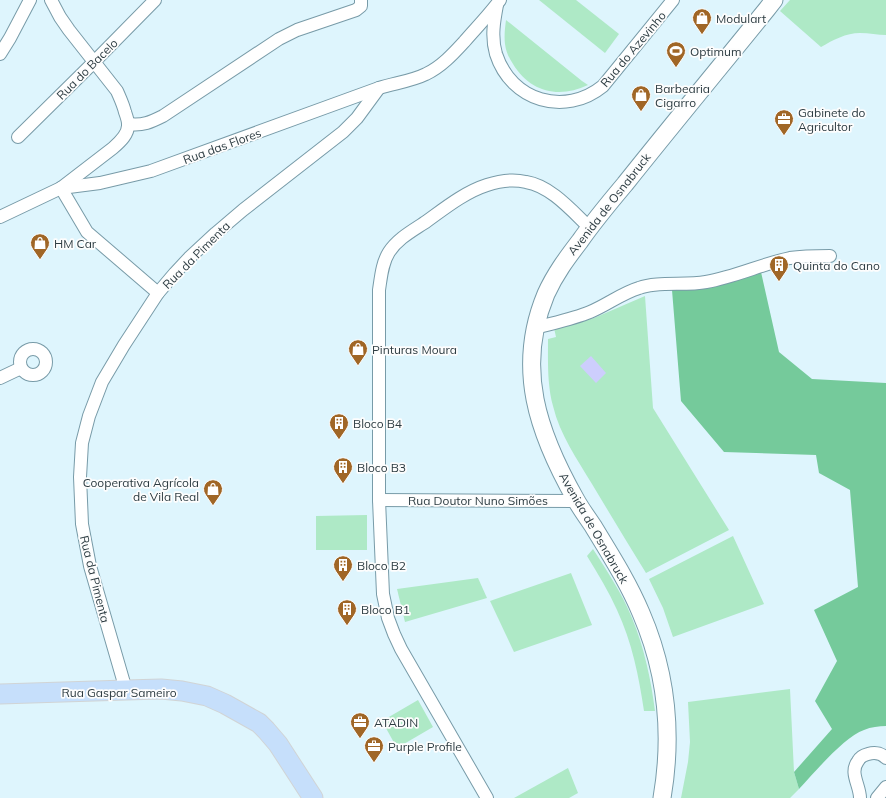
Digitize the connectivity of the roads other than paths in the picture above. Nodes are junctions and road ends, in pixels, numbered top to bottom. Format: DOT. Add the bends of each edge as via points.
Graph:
graph roads {
  1 [pos="30,0"];
  2 [pos="51,0"];
  3 [pos="155,0"];
  4 [pos="673,0"];
  5 [pos="774,0"];
  6 [pos="499,2"];
  7 [pos="360,4"];
  8 [pos="0,54"];
  9 [pos="94,62"];
  10 [pos="379,88"];
  11 [pos="128,124"];
  12 [pos="18,137"];
  13 [pos="60,188"];
  14 [pos="0,217"];
  15 [pos="590,228"];
  16 [pos="830,256"];
  17 [pos="158,293"];
  18 [pos="535,328"];
  19 [pos="22,368"];
  20 [pos="0,378"];
  21 [pos="379,500"];
  22 [pos="576,501"];
  23 [pos="126,690"];
  24 [pos="0,694"];
  25 [pos="886,758"];
  26 [pos="886,787"];
  27 [pos="313,798"];
  28 [pos="487,798"];
  29 [pos="662,798"];
  30 [pos="860,798"];
  31 [pos="877,798"];
  1 -- 8 [label="street"];
  2 -- 9 [label="street" via="69,30"];
  3 -- 9 [label="street, Rua do Bacelo"];
  4 -- 6 [label="street, Rua do Azevinho" via="603,86 572,102 548,101 531,95 516,86 507,74 494,45 493,28"];
  5 -- 15 [label="main road, Avenida de Osnabruck"];
  6 -- 10 [label="street" via="455,51 433,70"];
  7 -- 11 [label="street" via="349,13 288,34 163,116 148,123"];
  9 -- 11 [label="street" via="113,85 123,105"];
  9 -- 12 [label="street, Rua do Bacelo"];
  10 -- 13 [label="street, Rua das Flores" via="151,171 100,183"];
  10 -- 17 [label="street, Rua da Pimenta" via="351,125 216,233"];
  11 -- 13 [label="street" via="124,136 117,145"];
  13 -- 14 [label="street"];
  13 -- 17 [label="street" via="89,234"];
  15 -- 18 [label="main road, Avenida de Osnabruck" via="557,273 542,305"];
  15 -- 21 [label="street" via="541,187 520,181 496,182 456,201 406,235 389,252 379,290"];
  16 -- 18 [label="street" via="789,258 708,282 643,286 589,313"];
  17 -- 23 [label="street, Rua da Pimenta" via="102,382 82,443 82,524 90,566"];
  18 -- 22 [label="main road, Avenida de Osnabruck" via="531,365 536,402 555,460"];
  19 -- 20 [label="street"];
  21 -- 22 [label="street, Rua Doutor Nuno Simões"];
  21 -- 28 [label="street" via="383,594 388,618 401,649"];
  22 -- 29 [label="main road, Avenida de Osnabruck" via="629,586 656,654 664,689 667,720 666,773"];
  23 -- 24 [label="main road, Rua Gaspar Sameiro"];
  23 -- 27 [label="main road, Rua Gaspar Sameiro" via="161,689 195,693 218,700 243,714 272,736"];
  25 -- 30 [label="street" via="877,753 870,753 859,759 854,770"];
  26 -- 31 [label="street"];
}
